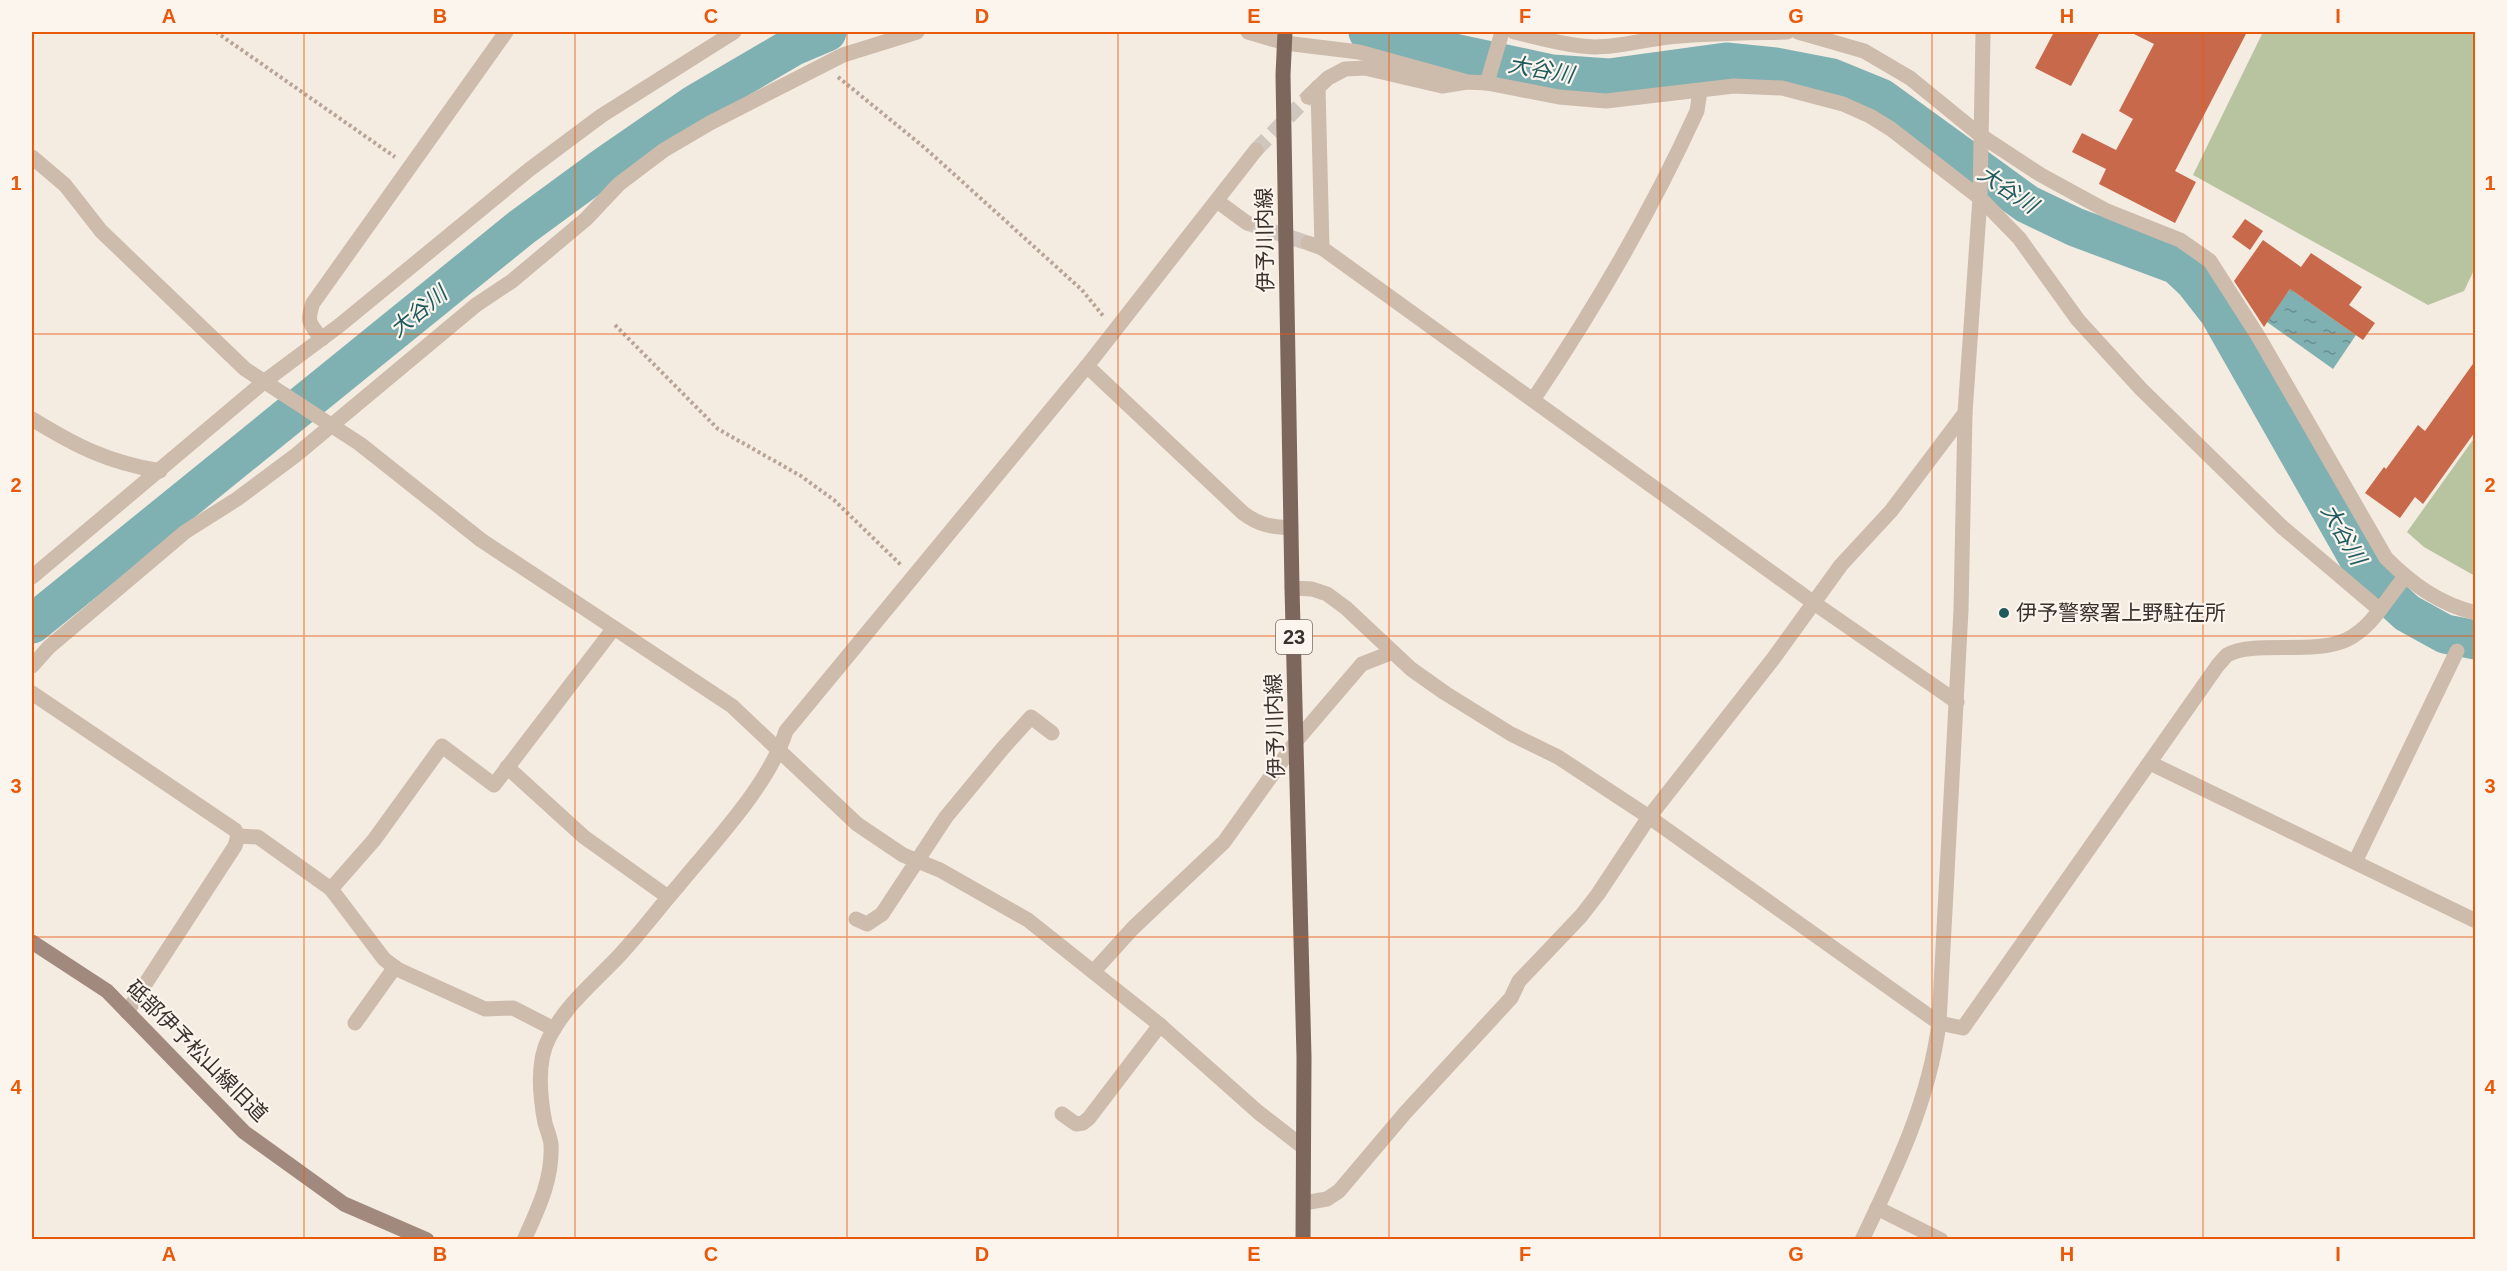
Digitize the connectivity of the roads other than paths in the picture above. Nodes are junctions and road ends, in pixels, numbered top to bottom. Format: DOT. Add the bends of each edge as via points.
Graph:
graph roads {
  1 [pos="506,32"];
  2 [pos="734,32"];
  3 [pos="916,32"];
  4 [pos="1248,32"];
  5 [pos="1514,32"];
  6 [pos="1775,32"];
  7 [pos="1787,32"];
  8 [pos="1798,32"];
  9 [pos="1983,32"];
  10 [pos="1285,36"];
  11 [pos="1501,36"];
  12 [pos="1489,78"];
  13 [pos="1467,82"];
  14 [pos="1700,91"];
  15 [pos="1980,139"];
  16 [pos="1256,150"];
  17 [pos="32,157"];
  18 [pos="1980,193"];
  19 [pos="1217,201"];
  20 [pos="1248,223"];
  21 [pos="322,339"];
  22 [pos="1087,366"];
  23 [pos="269,384"];
  24 [pos="1533,400"];
  25 [pos="1965,413"];
  26 [pos="32,419"];
  27 [pos="329,423"];
  28 [pos="160,471"];
  29 [pos="1291,528"];
  30 [pos="32,577"];
  31 [pos="2402,580"];
  32 [pos="1292,588"];
  33 [pos="1814,603"];
  34 [pos="2382,607"];
  35 [pos="2475,613"];
  36 [pos="614,628"];
  37 [pos="2457,651"];
  38 [pos="1394,652"];
  39 [pos="32,666"];
  40 [pos="32,693"];
  41 [pos="1956,702"];
  42 [pos="1052,733"];
  43 [pos="1297,740"];
  44 [pos="779,753"];
  45 [pos="2151,764"];
  46 [pos="507,767"];
  47 [pos="1649,817"];
  48 [pos="238,836"];
  49 [pos="916,861"];
  50 [pos="2355,862"];
  51 [pos="331,889"];
  52 [pos="668,897"];
  53 [pos="856,919"];
  54 [pos="2475,921"];
  55 [pos="32,942"];
  56 [pos="394,967"];
  57 [pos="1094,971"];
  58 [pos="127,1012"];
  59 [pos="355,1023"];
  60 [pos="1939,1023"];
  61 [pos="1160,1025"];
  62 [pos="554,1029"];
  63 [pos="1062,1114"];
  64 [pos="1303,1147"];
  65 [pos="1304,1203"];
  66 [pos="1877,1208"];
  67 [pos="427,1239"];
  68 [pos="524,1239"];
  69 [pos="1303,1239"];
  70 [pos="1862,1239"];
  71 [pos="1941,1239"];
  1 -- 21 [label="street" via="314,303 309,322"];
  2 -- 21 [label="street" via="601,116"];
  3 -- 27 [label="street" via="843,55 664,150 619,184 544,255"];
  4 -- 10 [label="street"];
  5 -- 6 [label="street" via="1593,46 1707,33"];
  6 -- 7 [label="street"];
  8 -- 15 [label="street" via="1863,51 1901,72"];
  9 -- 15 [label="street"];
  10 -- 13 [label="street"];
  10 -- 29 [label="main road, 伊予川内線 / 23"];
  11 -- 12 [label="street"];
  12 -- 13 [label="street"];
  12 -- 14 [label="street" via="1559,97 1606,101"];
  13 -- 24 [label="street" via="1442,86 1365,68 1345,69 1313,92 1315,245"];
  14 -- 18 [label="street" via="1734,86 1782,88 1843,104 1891,129"];
  14 -- 24 [label="street" via="1697,111 1634,239 1583,326"];
  15 -- 18 [label="street"];
  15 -- 31 [label="street" via="2117,215 2180,240 2210,261"];
  16 -- 19 [label="street"];
  17 -- 23 [label="street" via="65,185 101,231 245,369"];
  18 -- 25 [label="street"];
  18 -- 34 [label="street" via="2019,238 2078,320 2141,389 2281,526"];
  19 -- 20 [label="street"];
  19 -- 22 [label="street"];
  21 -- 23 [label="street"];
  22 -- 29 [label="street" via="1243,513 1269,527"];
  22 -- 44 [label="street" via="786,731"];
  23 -- 27 [label="street"];
  23 -- 28 [label="street"];
  24 -- 33 [label="street"];
  25 -- 33 [label="street" via="1891,511 1841,565"];
  25 -- 41 [label="street"];
  26 -- 28 [label="street" via="98,456"];
  27 -- 36 [label="street" via="481,540"];
  27 -- 39 [label="street" via="237,499 185,532 49,647"];
  28 -- 30 [label="street"];
  29 -- 32 [label="main road, 伊予川内線 / 23"];
  31 -- 34 [label="street"];
  31 -- 35 [label="street"];
  32 -- 38 [label="street" via="1327,594"];
  32 -- 43 [label="main road, 伊予川内線 / 23"];
  33 -- 41 [label="street"];
  33 -- 47 [label="street"];
  34 -- 45 [label="street" via="2358,633 2327,646 2228,655"];
  36 -- 44 [label="street" via="732,706"];
  36 -- 46 [label="street"];
  37 -- 50 [label="street"];
  38 -- 43 [label="street" via="1362,664"];
  38 -- 47 [label="street" via="1445,693 1511,734 1558,757"];
  40 -- 48 [label="street" via="235,830"];
  41 -- 60 [label="street"];
  42 -- 49 [label="street" via="1031,717 953,808"];
  43 -- 57 [label="street" via="1224,842 1133,928"];
  43 -- 64 [label="main road, 伊予川内線 / 23"];
  44 -- 49 [label="street" via="857,824"];
  44 -- 52 [label="street"];
  45 -- 50 [label="street"];
  45 -- 60 [label="street" via="1962,1028"];
  46 -- 51 [label="street" via="494,784 441,746 374,840"];
  46 -- 52 [label="street" via="584,837"];
  47 -- 60 [label="street"];
  47 -- 65 [label="street" via="1581,916 1519,981 1511,998 1339,1191 1327,1199"];
  48 -- 51 [label="street" via="258,837"];
  48 -- 58 [label="street"];
  49 -- 53 [label="street" via="882,914 867,924"];
  49 -- 57 [label="street" via="940,870 1028,920"];
  50 -- 54 [label="street"];
  51 -- 56 [label="street"];
  52 -- 62 [label="street" via="617,959 586,986"];
  55 -- 58 [label="street, 砥部伊予松山線旧道" via="107,991"];
  56 -- 59 [label="street"];
  56 -- 62 [label="street" via="485,1009 513,1008"];
  57 -- 61 [label="street"];
  58 -- 67 [label="street, 砥部伊予松山線旧道" via="244,1132 344,1204"];
  60 -- 66 [label="street" via="1926,1091"];
  61 -- 63 [label="street" via="1089,1118 1076,1124"];
  61 -- 64 [label="street"];
  62 -- 68 [label="street" via="542,1060 540,1091 551,1143 550,1167 545,1193"];
  64 -- 65 [label="main road, 伊予川内線 / 23"];
  65 -- 69 [label="main road, 伊予川内線 / 23"];
  66 -- 70 [label="street"];
  66 -- 71 [label="street"];
}
